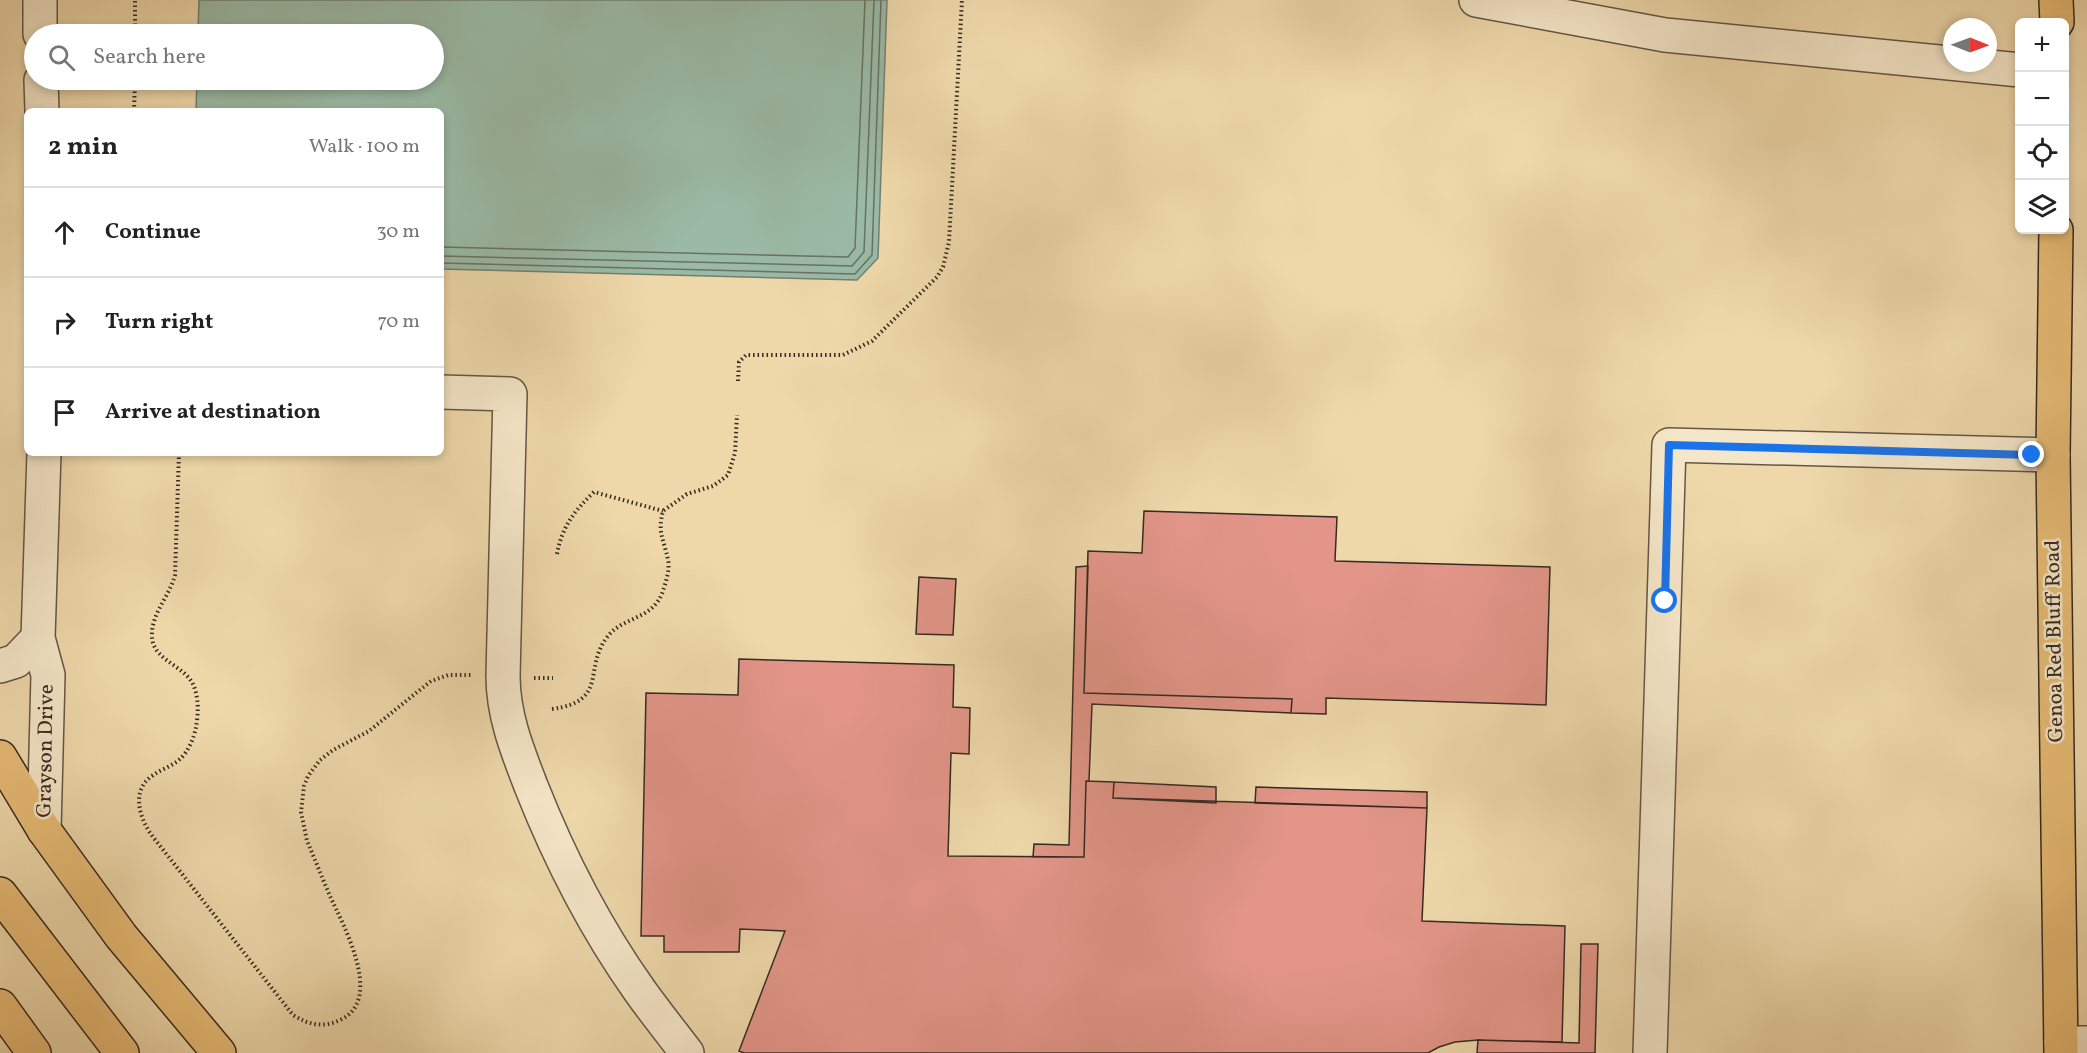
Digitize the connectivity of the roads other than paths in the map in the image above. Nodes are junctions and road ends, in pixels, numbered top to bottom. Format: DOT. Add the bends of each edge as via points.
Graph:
graph roads {
  1 [pos="40,0"];
  2 [pos="1476,0"];
  3 [pos="2056,0"];
  4 [pos="2057,18"];
  5 [pos="40,24"];
  6 [pos="2015,70"];
  7 [pos="41,90"];
  8 [pos="42,108"];
  9 [pos="2056,234"];
  10 [pos="444,392"];
  11 [pos="2054,455"];
  12 [pos="44,456"];
  13 [pos="38,638"];
  14 [pos="0,666"];
  15 [pos="0,758"];
  16 [pos="44,830"];
  17 [pos="0,894"];
  18 [pos="0,1006"];
  19 [pos="2069,1047"];
  20 [pos="34,1053"];
  21 [pos="122,1053"];
  22 [pos="219,1053"];
  23 [pos="687,1053"];
  24 [pos="1650,1053"];
  1 -- 5 [label="street"];
  2 -- 6 [label="street" via="1665,35"];
  3 -- 4 [label="main road"];
  7 -- 8 [label="street"];
  9 -- 11 [label="main road, Genoa Red Bluff Road"];
  10 -- 23 [label="street" via="510,394 503,693 512,733 542,814 608,942"];
  11 -- 19 [label="main road, Genoa Red Bluff Road"];
  11 -- 24 [label="street" via="1669,445"];
  12 -- 13 [label="street, Grayson Drive"];
  13 -- 14 [label="street, Grayson Drive" via="16,661"];
  13 -- 16 [label="street, Grayson Drive" via="48,675"];
  15 -- 16 [label="main road"];
  16 -- 22 [label="main road" via="121,936"];
  17 -- 21 [label="main road"];
  18 -- 20 [label="main road"];
}
